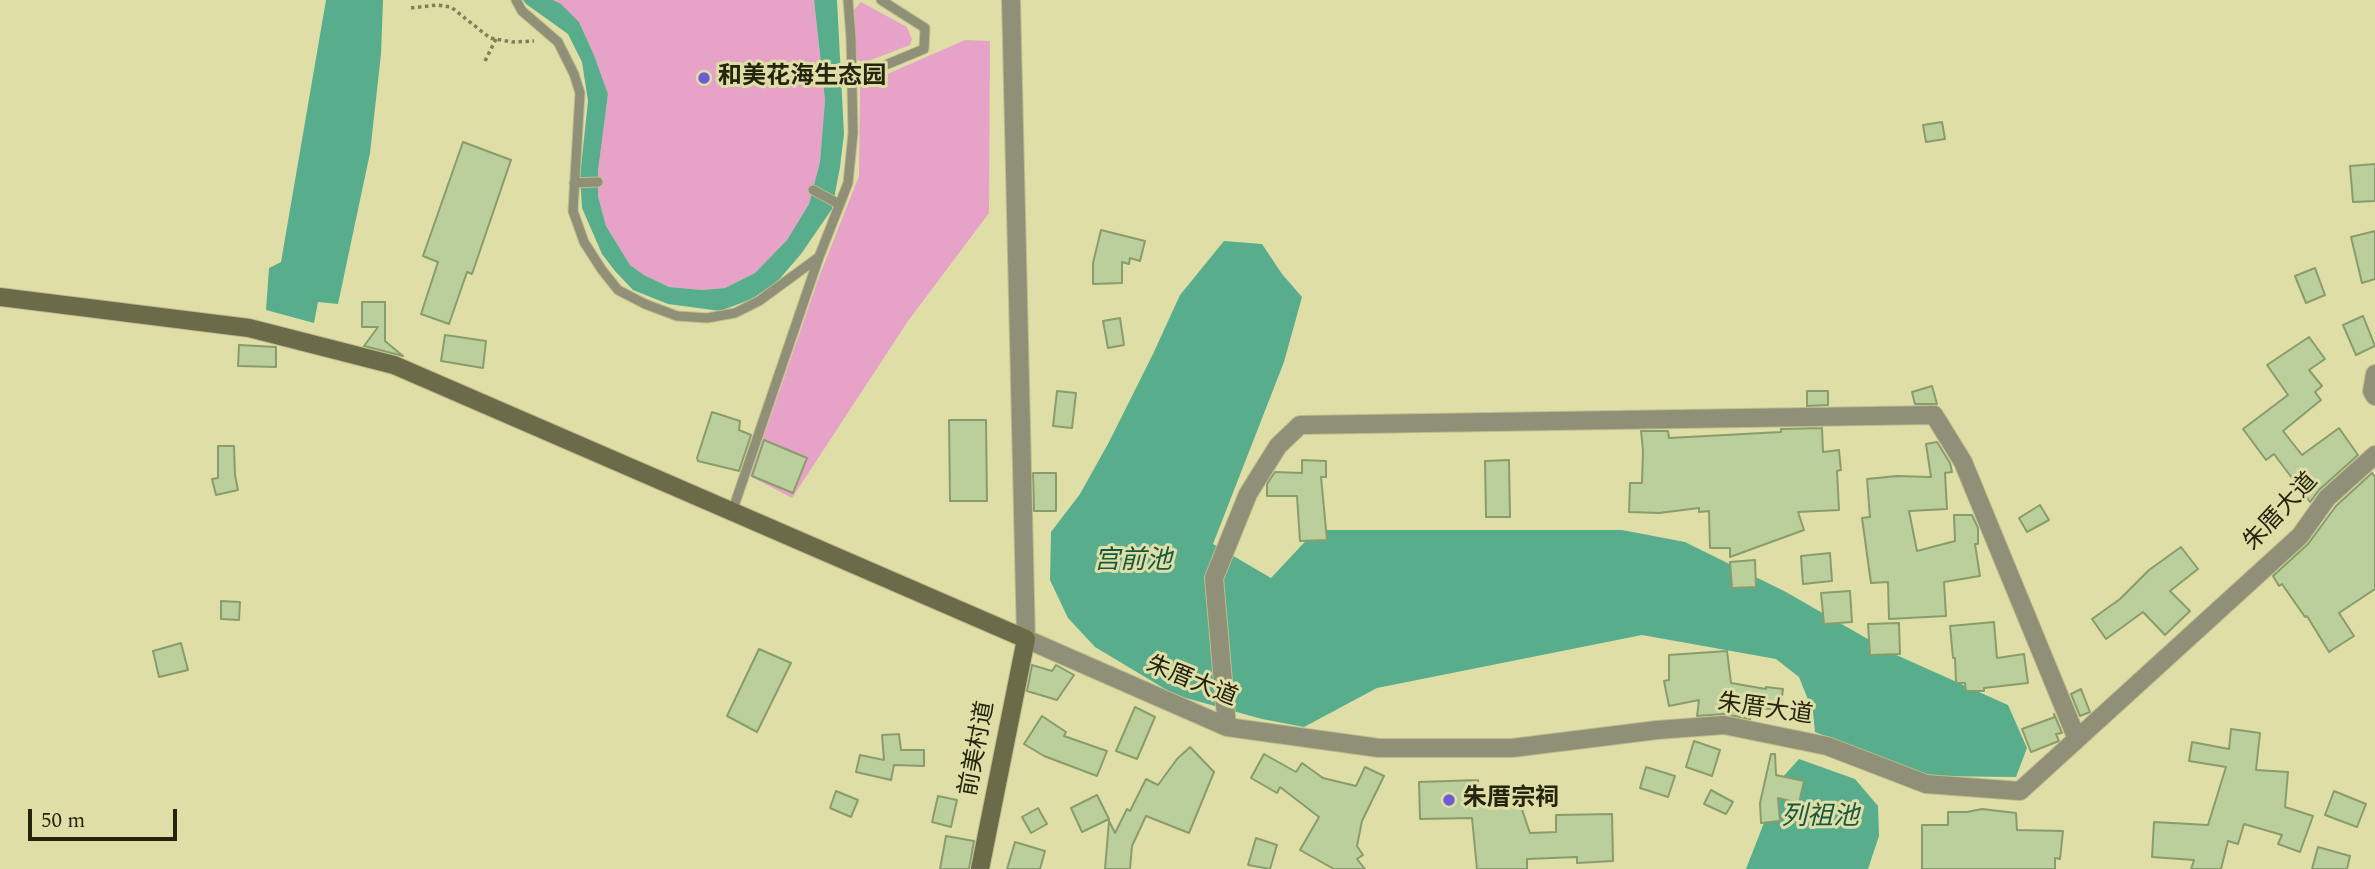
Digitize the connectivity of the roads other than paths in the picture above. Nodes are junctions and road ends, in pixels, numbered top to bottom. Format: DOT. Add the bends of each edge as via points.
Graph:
graph roads {
  1 [pos="516,0"];
  2 [pos="848,0"];
  3 [pos="881,0"];
  4 [pos="1011,0"];
  5 [pos="852,79"];
  6 [pos="598,182"];
  7 [pos="574,183"];
  8 [pos="813,190"];
  9 [pos="839,204"];
  10 [pos="819,257"];
  11 [pos="0,298"];
  12 [pos="2375,374"];
  13 [pos="2375,396"];
  14 [pos="2375,455"];
  15 [pos="732,512"];
  16 [pos="1026,639"];
  17 [pos="1227,727"];
  18 [pos="2077,739"];
  19 [pos="980,869"];
  1 -- 7 [label="lane" via="522,11 558,42 574,74 580,93"];
  2 -- 5 [label="lane"];
  3 -- 5 [label="lane" via="925,28 924,49"];
  4 -- 16 [label="street"];
  5 -- 9 [label="lane" via="848,183"];
  6 -- 7 [label="lane"];
  7 -- 10 [label="lane" via="573,211 584,242 602,270 618,290 677,316 707,318 735,313"];
  8 -- 9 [label="lane"];
  9 -- 10 [label="lane"];
  10 -- 15 [label="lane"];
  11 -- 15 [label="street" via="249,328 394,365"];
  12 -- 13 [label="street"];
  14 -- 18 [label="street, 朱厝大道" via="2327,498 2300,536"];
  15 -- 16 [label="street"];
  16 -- 17 [label="street, 朱厝大道"];
  16 -- 19 [label="street, 前美村道"];
  17 -- 18 [label="street, 朱厝大道" via="1380,748 1512,748 1724,725 1827,746 1926,784 2020,791"];
  17 -- 18 [label="street" via="1214,578 1248,494 1278,446 1300,425 1934,415 1963,463"];
}
